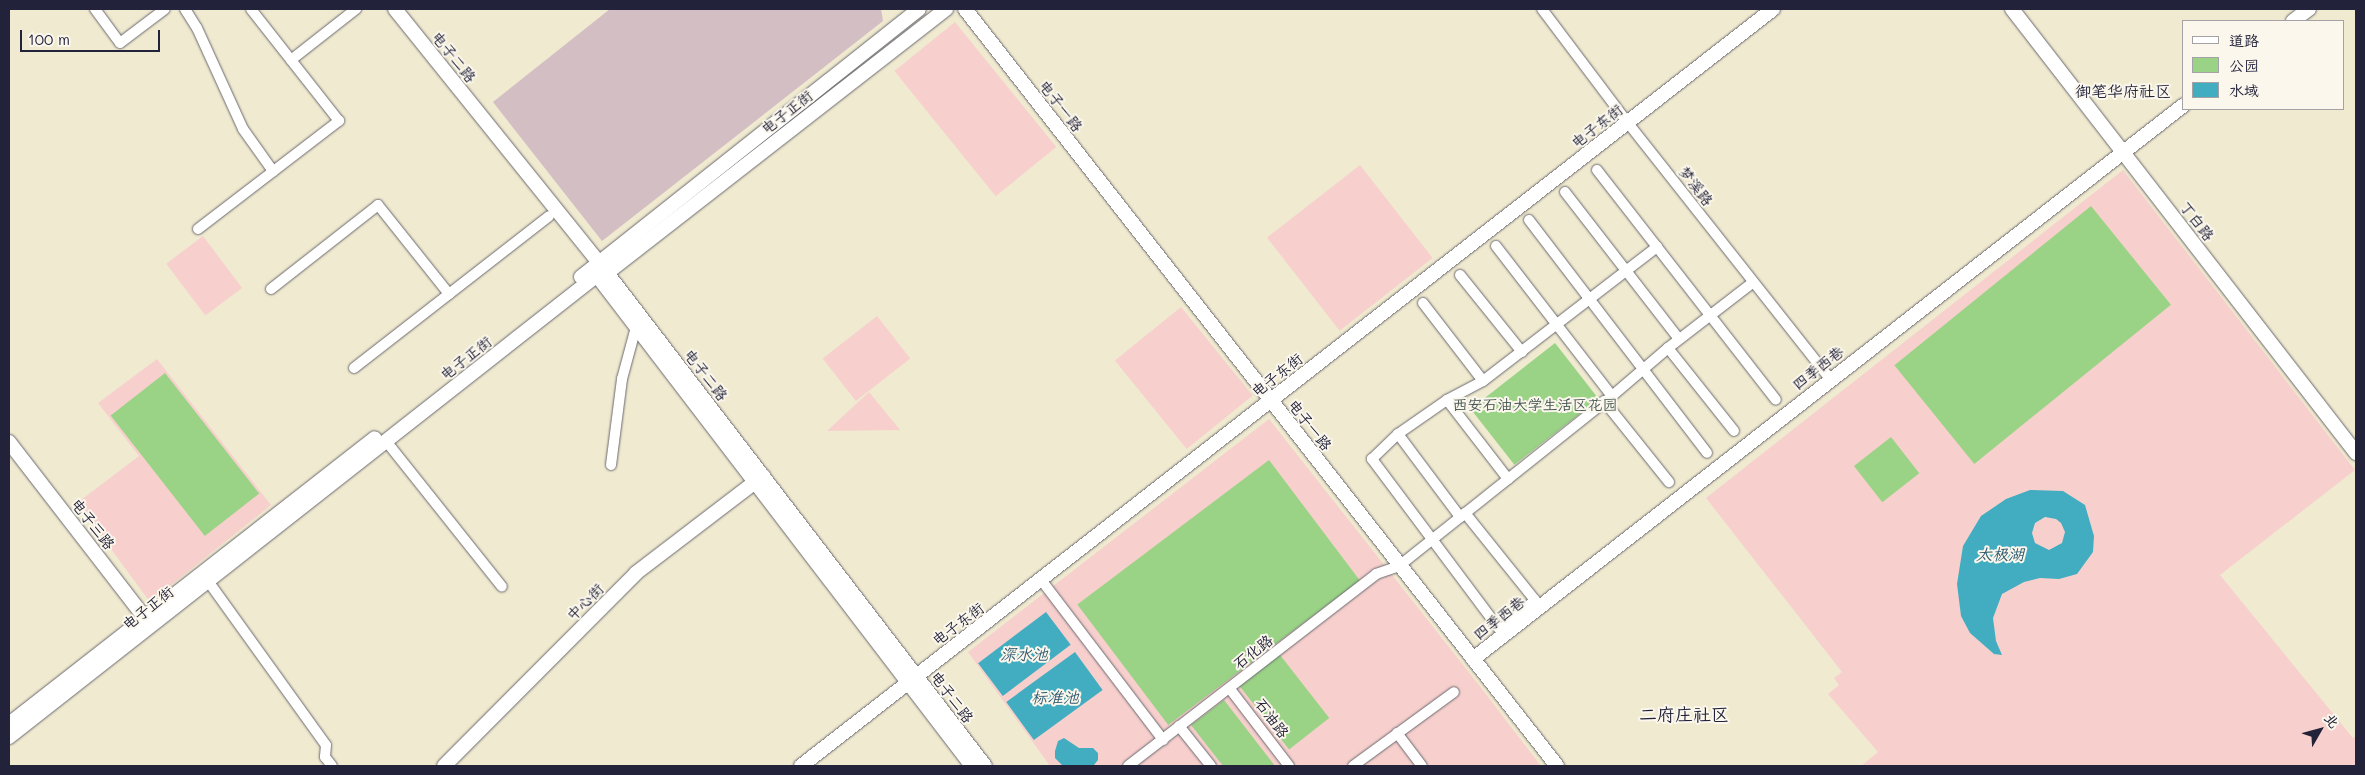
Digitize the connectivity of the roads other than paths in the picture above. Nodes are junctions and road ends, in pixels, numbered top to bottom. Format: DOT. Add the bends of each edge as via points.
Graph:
graph roads {
  1 [pos="95,9"];
  2 [pos="164,9"];
  3 [pos="185,9"];
  4 [pos="251,9"];
  5 [pos="356,9"];
  6 [pos="384,9"];
  7 [pos="395,9"];
  8 [pos="919,9"];
  9 [pos="946,9"];
  10 [pos="965,9"];
  11 [pos="1542,9"];
  12 [pos="1773,9"];
  13 [pos="2012,9"];
  14 [pos="2309,9"];
  15 [pos="904,14"];
  16 [pos="2294,20"];
  17 [pos="908,37"];
  18 [pos="291,60"];
  19 [pos="2182,108"];
  20 [pos="1628,123"];
  21 [pos="2123,152"];
  22 [pos="1597,170"];
  23 [pos="273,171"];
  24 [pos="1565,192"];
  25 [pos="550,216"];
  26 [pos="1530,220"];
  27 [pos="198,229"];
  28 [pos="1496,246"];
  29 [pos="1657,247"];
  30 [pos="599,270"];
  31 [pos="1627,271"];
  32 [pos="1460,275"];
  33 [pos="1752,283"];
  34 [pos="270,289"];
  35 [pos="449,294"];
  36 [pos="1590,299"];
  37 [pos="1423,303"];
  38 [pos="1710,315"];
  39 [pos="1556,325"];
  40 [pos="636,327"];
  41 [pos="1680,339"];
  42 [pos="1668,348"];
  43 [pos="1522,352"];
  44 [pos="354,368"];
  45 [pos="1644,369"];
  46 [pos="1830,379"];
  47 [pos="1483,381"];
  48 [pos="1608,398"];
  49 [pos="1446,400"];
  50 [pos="1776,400"];
  51 [pos="1270,401"];
  52 [pos="1734,431"];
  53 [pos="1398,434"];
  54 [pos="386,441"];
  55 [pos="9,442"];
  56 [pos="1707,453"];
  57 [pos="2356,453"];
  58 [pos="611,465"];
  59 [pos="759,479"];
  60 [pos="1508,479"];
  61 [pos="1669,482"];
  62 [pos="1462,515"];
  63 [pos="1433,538"];
  64 [pos="1399,566"];
  65 [pos="208,581"];
  66 [pos="1042,581"];
  67 [pos="502,587"];
  68 [pos="148,621"];
  69 [pos="1473,659"];
  70 [pos="912,679"];
  71 [pos="1230,689"];
  72 [pos="1454,692"];
  73 [pos="9,724"];
  74 [pos="1179,726"];
  75 [pos="1397,733"];
  76 [pos="9,737"];
  77 [pos="1163,740"];
  78 [pos="332,766"];
  79 [pos="444,766"];
  80 [pos="801,766"];
  81 [pos="972,766"];
  82 [pos="985,766"];
  83 [pos="1128,766"];
  84 [pos="1211,766"];
  85 [pos="1289,766"];
  86 [pos="1353,766"];
  87 [pos="1422,766"];
  88 [pos="1557,766"];
  1 -- 2 [label="street" via="120,43"];
  3 -- 23 [label="street" via="198,28 243,129"];
  4 -- 18 [label="street"];
  5 -- 18 [label="street"];
  6 -- 25 [label="street, 电子二路"];
  7 -- 30 [label="street, 电子二路"];
  8 -- 15 [label="street, 电子正街"];
  9 -- 17 [label="street, 电子正街"];
  10 -- 51 [label="street, 电子一路"];
  11 -- 20 [label="street, 梦溪路"];
  12 -- 20 [label="street, 电子东街"];
  13 -- 21 [label="street, 丁白路"];
  14 -- 16 [label="street"];
  15 -- 17 [label="street"];
  15 -- 30 [label="street, 电子正街"];
  17 -- 30 [label="street, 电子正街"];
  18 -- 23 [label="street" via="339,121"];
  19 -- 21 [label="street, 四季西巷"];
  20 -- 33 [label="street, 梦溪路"];
  20 -- 51 [label="street, 电子东街"];
  21 -- 46 [label="street, 四季西巷"];
  21 -- 57 [label="street, 丁白路"];
  22 -- 29 [label="street"];
  23 -- 27 [label="street"];
  24 -- 31 [label="street"];
  25 -- 30 [label="street, 电子二路"];
  25 -- 35 [label="street"];
  26 -- 36 [label="street"];
  28 -- 39 [label="street"];
  29 -- 31 [label="street"];
  29 -- 38 [label="street"];
  30 -- 40 [label="street, 电子二路"];
  30 -- 54 [label="street, 电子正街"];
  30 -- 59 [label="street, 电子二路"];
  30 -- 68 [label="street, 电子正街"];
  31 -- 36 [label="street"];
  31 -- 41 [label="street"];
  32 -- 43 [label="street"];
  33 -- 38 [label="street, 石化路"];
  33 -- 46 [label="street, 梦溪路"];
  34 -- 35 [label="street" via="378,205"];
  35 -- 44 [label="street"];
  36 -- 39 [label="street"];
  36 -- 45 [label="street"];
  37 -- 47 [label="street"];
  38 -- 41 [label="street, 石化路"];
  38 -- 50 [label="street"];
  39 -- 43 [label="street"];
  39 -- 48 [label="street"];
  40 -- 58 [label="street" via="622,379"];
  40 -- 59 [label="street, 电子二路"];
  41 -- 42 [label="street, 石化路"];
  42 -- 45 [label="street, 石化路"];
  42 -- 52 [label="street"];
  43 -- 47 [label="street"];
  45 -- 48 [label="street, 石化路"];
  45 -- 56 [label="street"];
  46 -- 69 [label="street, 四季西巷"];
  47 -- 49 [label="street"];
  48 -- 60 [label="street, 石化路"];
  48 -- 61 [label="street"];
  49 -- 53 [label="street"];
  49 -- 60 [label="street"];
  51 -- 64 [label="street, 电子一路"];
  51 -- 66 [label="street, 电子东街"];
  53 -- 62 [label="street"];
  53 -- 63 [label="street" via="1372,459"];
  54 -- 65 [label="street, 电子正街"];
  54 -- 67 [label="street"];
  55 -- 68 [label="street, 电子三路"];
  59 -- 70 [label="street, 电子二路"];
  59 -- 79 [label="street, 中心街" via="636,573"];
  60 -- 62 [label="street, 石化路"];
  62 -- 63 [label="street, 石化路"];
  62 -- 63 [label="street" via="1535,600 1500,630"];
  63 -- 64 [label="street, 石化路"];
  64 -- 69 [label="street, 电子一路"];
  64 -- 71 [label="street, 石化路" via="1376,574"];
  65 -- 68 [label="street, 电子正街"];
  65 -- 78 [label="street" via="326,745 325,757"];
  66 -- 70 [label="street, 电子东街"];
  66 -- 77 [label="street"];
  68 -- 73 [label="street, 电子正街"];
  68 -- 76 [label="street, 电子正街"];
  69 -- 88 [label="street, 电子一路"];
  70 -- 80 [label="street, 电子东街"];
  70 -- 81 [label="street, 电子二路"];
  70 -- 82 [label="street, 电子二路"];
  71 -- 74 [label="street, 石化路"];
  71 -- 85 [label="street, 石油路"];
  72 -- 75 [label="street"];
  74 -- 77 [label="street, 石化路"];
  74 -- 84 [label="street"];
  75 -- 86 [label="street"];
  75 -- 87 [label="street"];
  77 -- 83 [label="street, 石化路"];
}
